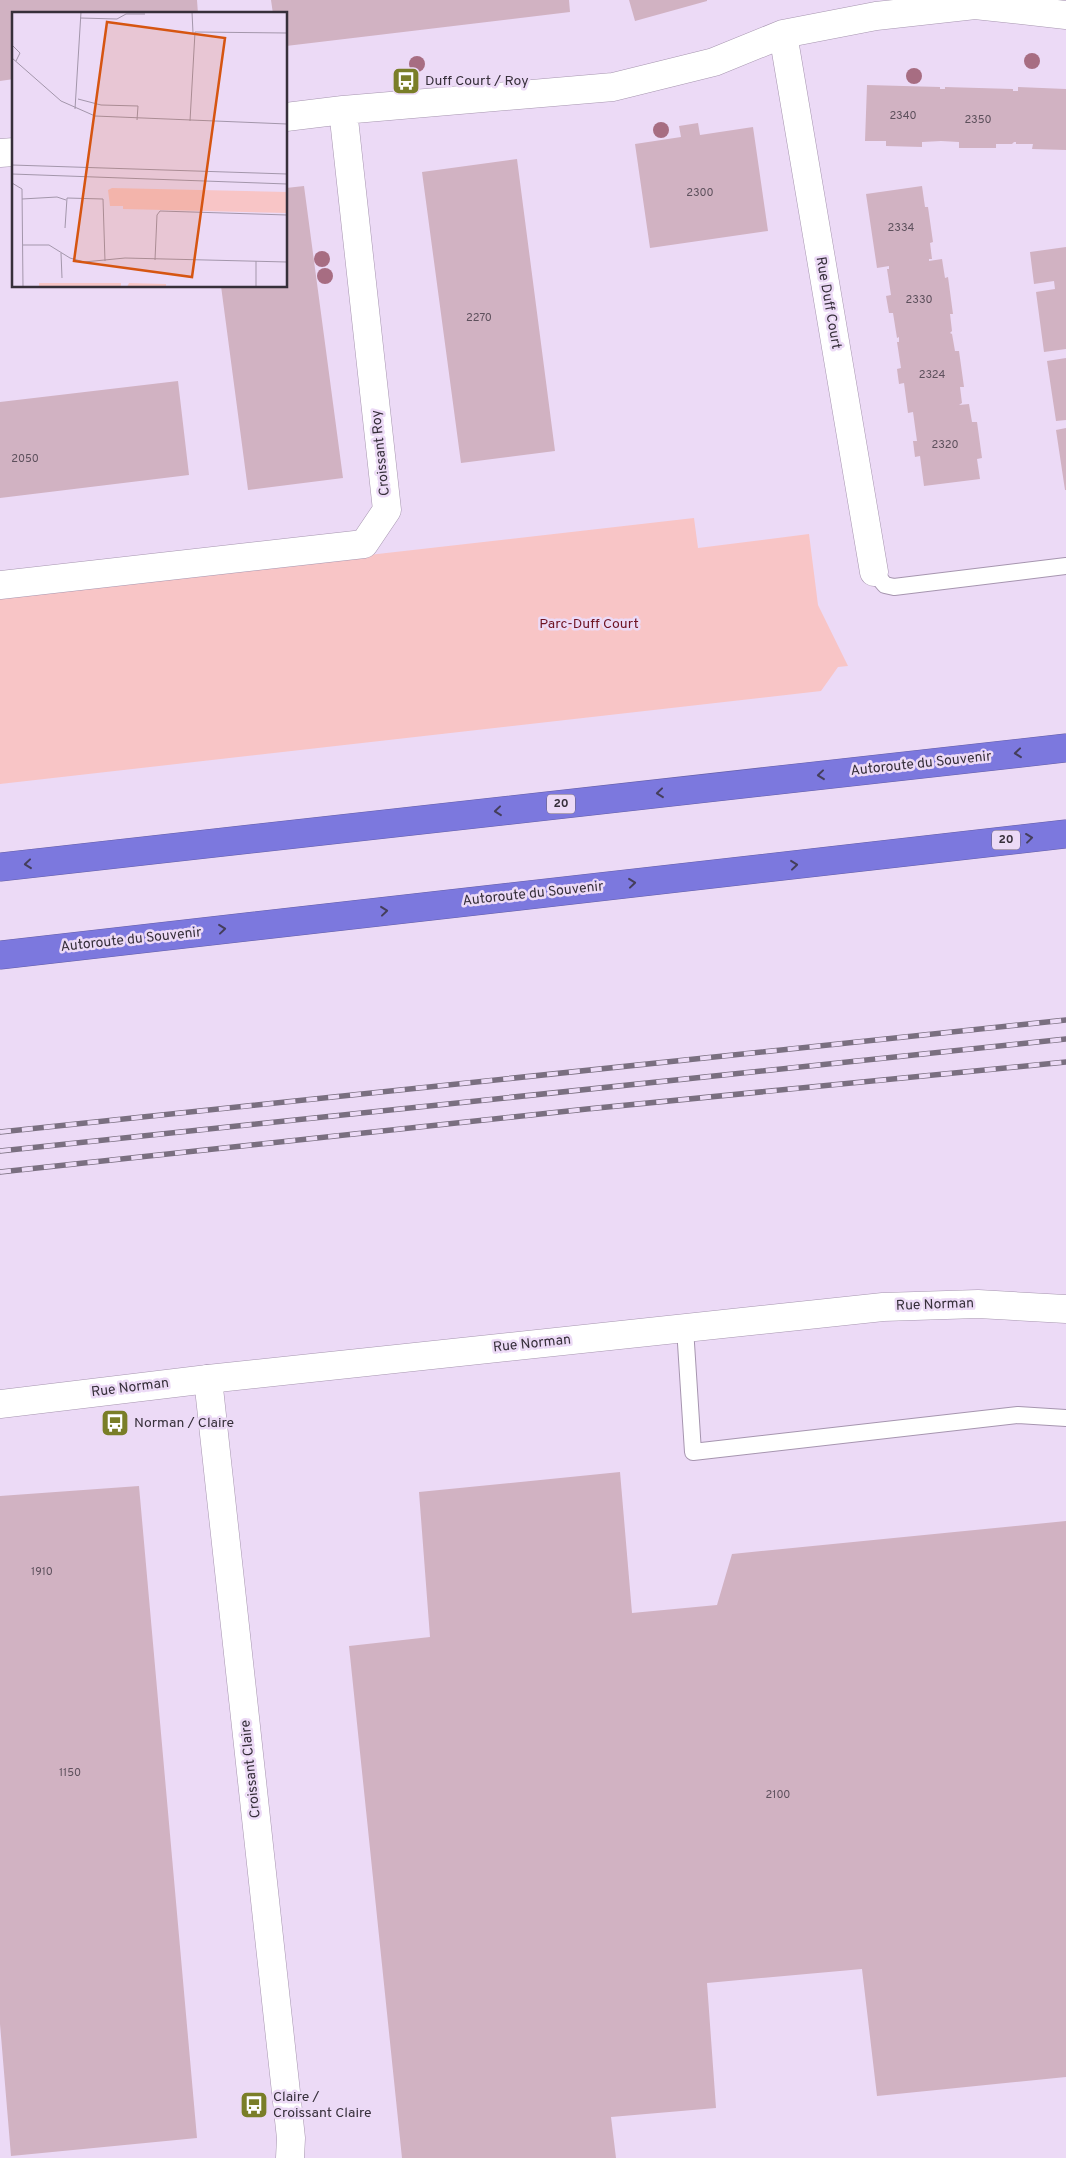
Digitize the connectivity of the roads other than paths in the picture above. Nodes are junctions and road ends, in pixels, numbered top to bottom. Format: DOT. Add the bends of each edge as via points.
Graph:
graph roads {
  1 [pos="1066,15"];
  2 [pos="783,34"];
  3 [pos="343,110"];
  4 [pos="288,117"];
  5 [pos="1066,566"];
  6 [pos="874,572"];
  7 [pos="0,585"];
  8 [pos="1066,748"];
  9 [pos="1066,834"];
  10 [pos="0,867"];
  11 [pos="0,955"];
  12 [pos="1066,1309"];
  13 [pos="685,1328"];
  14 [pos="208,1379"];
  15 [pos="0,1404"];
  16 [pos="1066,1418"];
  17 [pos="290,2158"];
  1 -- 2 [label="street" via="975,5 876,16"];
  2 -- 3 [label="street" via="714,62 613,88"];
  2 -- 6 [label="street, Rue Duff Court"];
  3 -- 4 [label="street"];
  3 -- 7 [label="street, Croissant Roy" via="387,510 364,544"];
  5 -- 6 [label="lane" via="894,587 885,585"];
  8 -- 10 [label="highway, Autoroute du Souvenir / 20, one-way"];
  11 -- 9 [label="highway, Autoroute du Souvenir / 20, one-way"];
  12 -- 13 [label="street, Rue Norman" via="1020,1305 926,1305"];
  13 -- 14 [label="street, Rue Norman"];
  13 -- 16 [label="lane" via="692,1452 1018,1415"];
  14 -- 15 [label="street, Rue Norman"];
  14 -- 17 [label="street, Croissant Claire" via="291,2138"];
}
